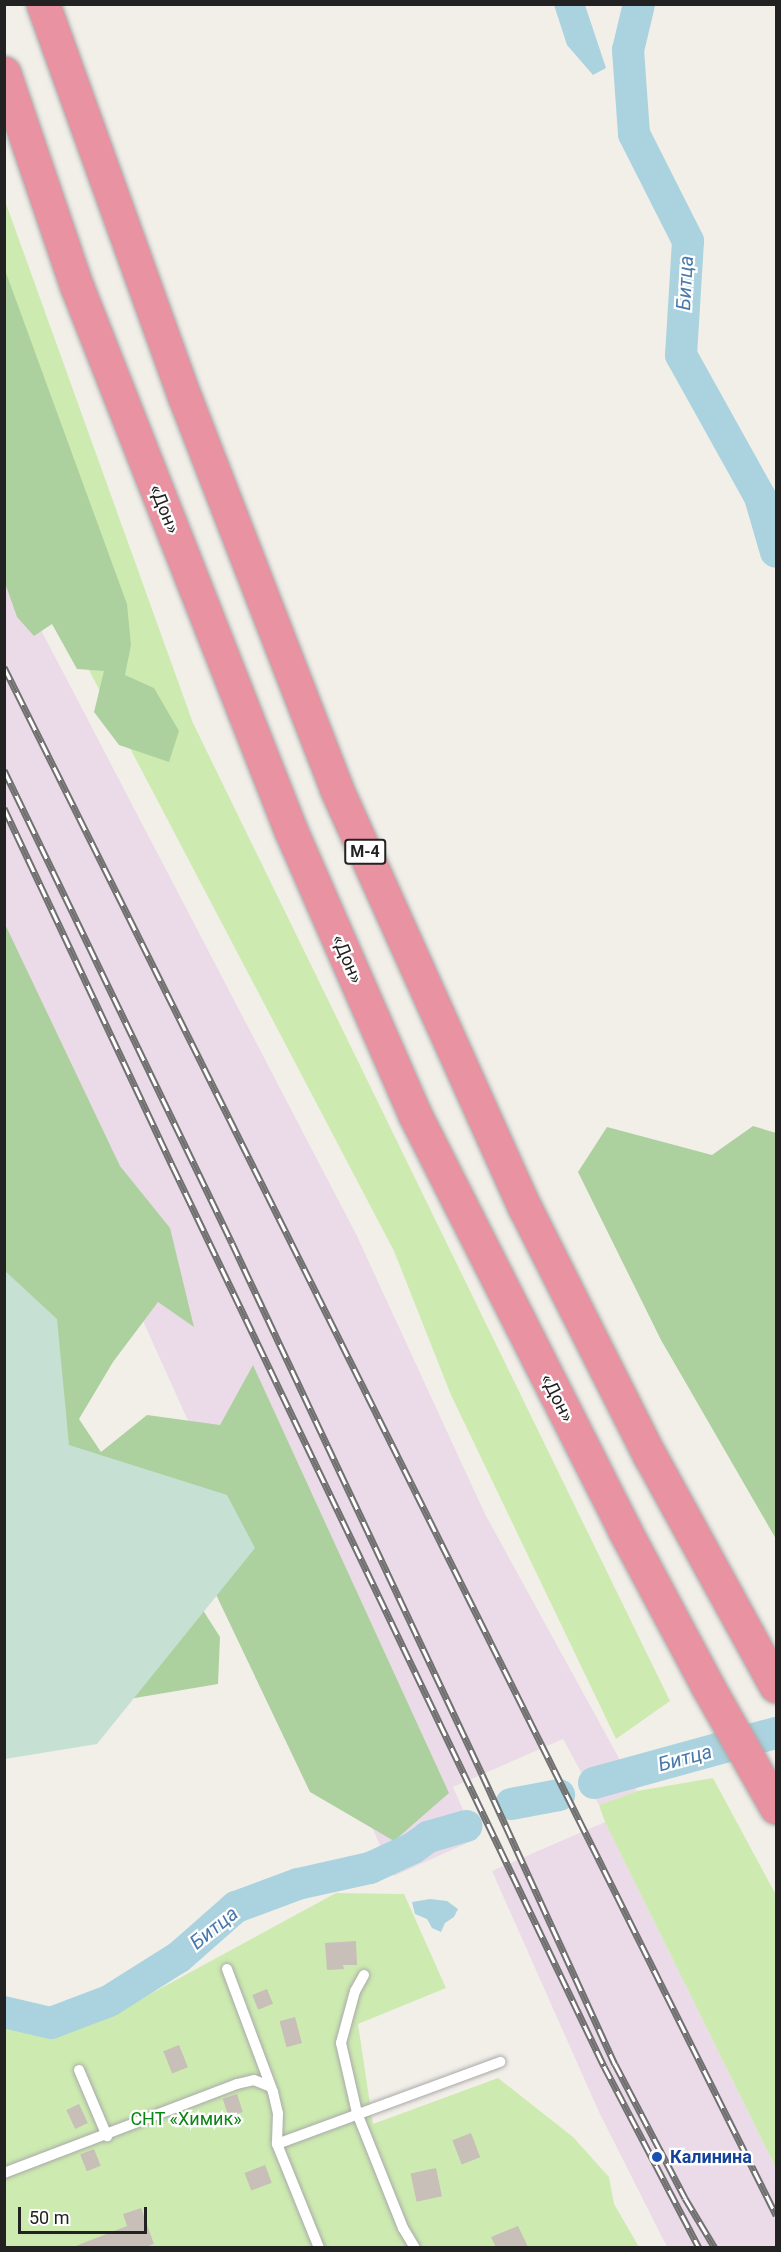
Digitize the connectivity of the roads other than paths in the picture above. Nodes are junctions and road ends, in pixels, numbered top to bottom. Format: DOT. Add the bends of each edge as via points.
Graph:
graph roads {
  1 [pos="44,4"];
  2 [pos="4,73"];
  3 [pos="771,1675"];
  4 [pos="777,1807"];
  5 [pos="227,1969"];
  6 [pos="364,1975"];
  7 [pos="500,2062"];
  8 [pos="79,2070"];
  9 [pos="271,2087"];
  10 [pos="357,2113"];
  11 [pos="107,2136"];
  12 [pos="277,2144"];
  13 [pos="5,2170"];
  14 [pos="319,2247"];
  15 [pos="415,2247"];
  1 -- 3 [label="highway, М-4" via="185,398 336,788 525,1208 650,1456"];
  2 -- 4 [label="highway, «Дон»" via="81,298 291,831 414,1115 708,1687"];
  5 -- 9 [label="lane"];
  6 -- 10 [label="lane" via="355,1991 342,2043"];
  7 -- 10 [label="lane"];
  8 -- 11 [label="lane"];
  9 -- 11 [label="lane" via="254,2080 237,2084"];
  9 -- 12 [label="lane" via="278,2113"];
  10 -- 12 [label="lane"];
  10 -- 15 [label="lane" via="403,2228"];
  11 -- 13 [label="lane"];
  12 -- 14 [label="lane"];
}
